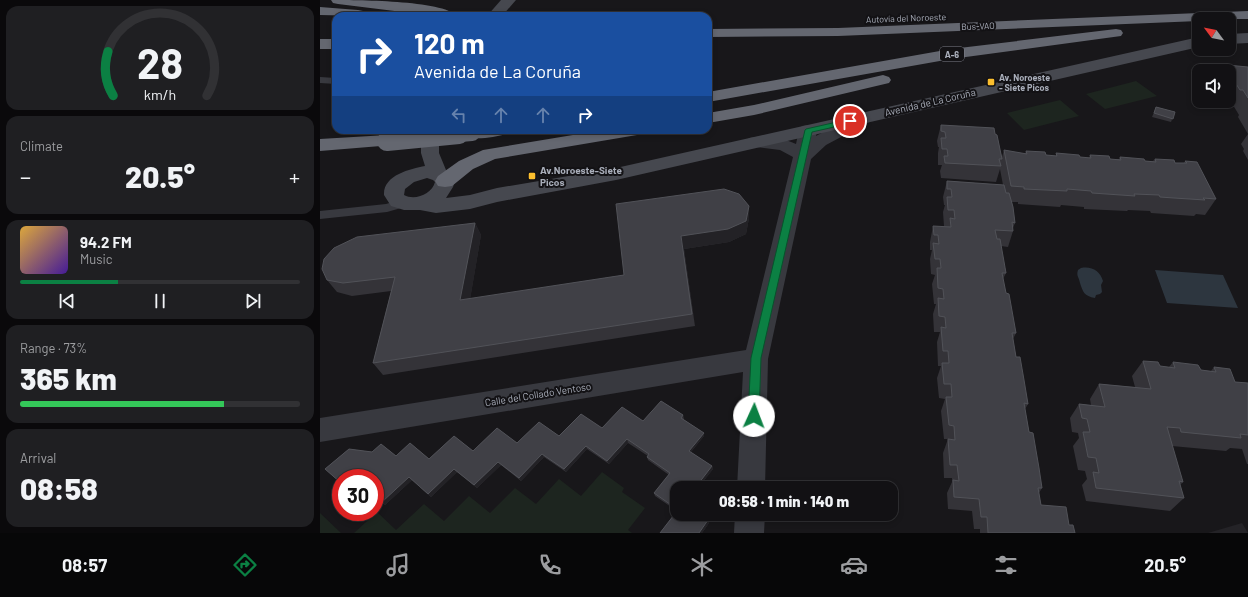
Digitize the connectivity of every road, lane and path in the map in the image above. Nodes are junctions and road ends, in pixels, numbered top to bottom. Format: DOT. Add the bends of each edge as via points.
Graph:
graph roads {
  1 [pos="338,0"];
  2 [pos="509,0"];
  3 [pos="1248,5"];
  4 [pos="320,11"];
  5 [pos="336,12"];
  6 [pos="437,12"];
  7 [pos="498,12"];
  8 [pos="1248,15"];
  9 [pos="320,19"];
  10 [pos="332,20"];
  11 [pos="712,24"];
  12 [pos="1248,24"];
  13 [pos="1236,25"];
  14 [pos="1192,27"];
  15 [pos="838,32"];
  16 [pos="712,33"];
  17 [pos="1094,36"];
  18 [pos="712,37"];
  19 [pos="1248,38"];
  20 [pos="1236,39"];
  21 [pos="320,44"];
  22 [pos="332,44"];
  23 [pos="1192,44"];
  24 [pos="320,80"];
  25 [pos="332,81"];
  26 [pos="712,96"];
  27 [pos="712,117"];
  28 [pos="863,118"];
  29 [pos="808,130"];
  30 [pos="430,134"];
  31 [pos="472,134"];
  32 [pos="612,134"];
  33 [pos="756,142"];
  34 [pos="320,145"];
  35 [pos="430,153"];
  36 [pos="804,155"];
  37 [pos="410,176"];
  38 [pos="442,179"];
  39 [pos="497,195"];
  40 [pos="411,203"];
  41 [pos="320,216"];
  42 [pos="756,358"];
  43 [pos="320,430"];
  44 [pos="751,481"];
  45 [pos="750,521"];
  46 [pos="750,533"];
  1 -- 6 [label="highway"];
  2 -- 7 [label="street"];
  3 -- 11 [label="highway, Autovía del Noroeste"];
  4 -- 5 [label="highway"];
  8 -- 15 [label="highway, Bus-VAO"];
  9 -- 10 [label="highway"];
  12 -- 13 [label="highway"];
  14 -- 17 [label="highway, A-6"];
  15 -- 16 [label="highway, Bus-VAO"];
  15 -- 18 [label="highway"];
  17 -- 26 [label="highway, A-6" via="951,54"];
  17 -- 27 [label="highway" via="1067,44 934,68"];
  19 -- 20 [label="street"];
  21 -- 22 [label="highway"];
  23 -- 28 [label="street, Avenida de La Coruña"];
  24 -- 25 [label="lane"];
  28 -- 29 [label="street, Avenida de La Coruña"];
  28 -- 36 [label="street" via="820,141"];
  29 -- 33 [label="street, Avenida de La Coruña"];
  29 -- 36 [label="street"];
  30 -- 35 [label="street"];
  31 -- 34 [label="highway, bridge"];
  32 -- 38 [label="highway" via="490,154 466,165 456,174"];
  33 -- 36 [label="street" via="784,145"];
  33 -- 39 [label="street, Avenida de La Coruña" via="616,174"];
  35 -- 37 [label="street"];
  35 -- 38 [label="street"];
  36 -- 42 [label="street"];
  37 -- 38 [label="street" via="427,172"];
  37 -- 40 [label="street" via="398,184 394,194 398,201"];
  38 -- 39 [label="street, Avenida de La Coruña" via="478,195"];
  38 -- 40 [label="street" via="438,195"];
  39 -- 40 [label="street, Avenida de La Coruña" via="470,202 432,206"];
  40 -- 41 [label="lane"];
  42 -- 43 [label="street, Calle del Collado Ventoso"];
  42 -- 44 [label="street"];
  45 -- 46 [label="street"];
}
